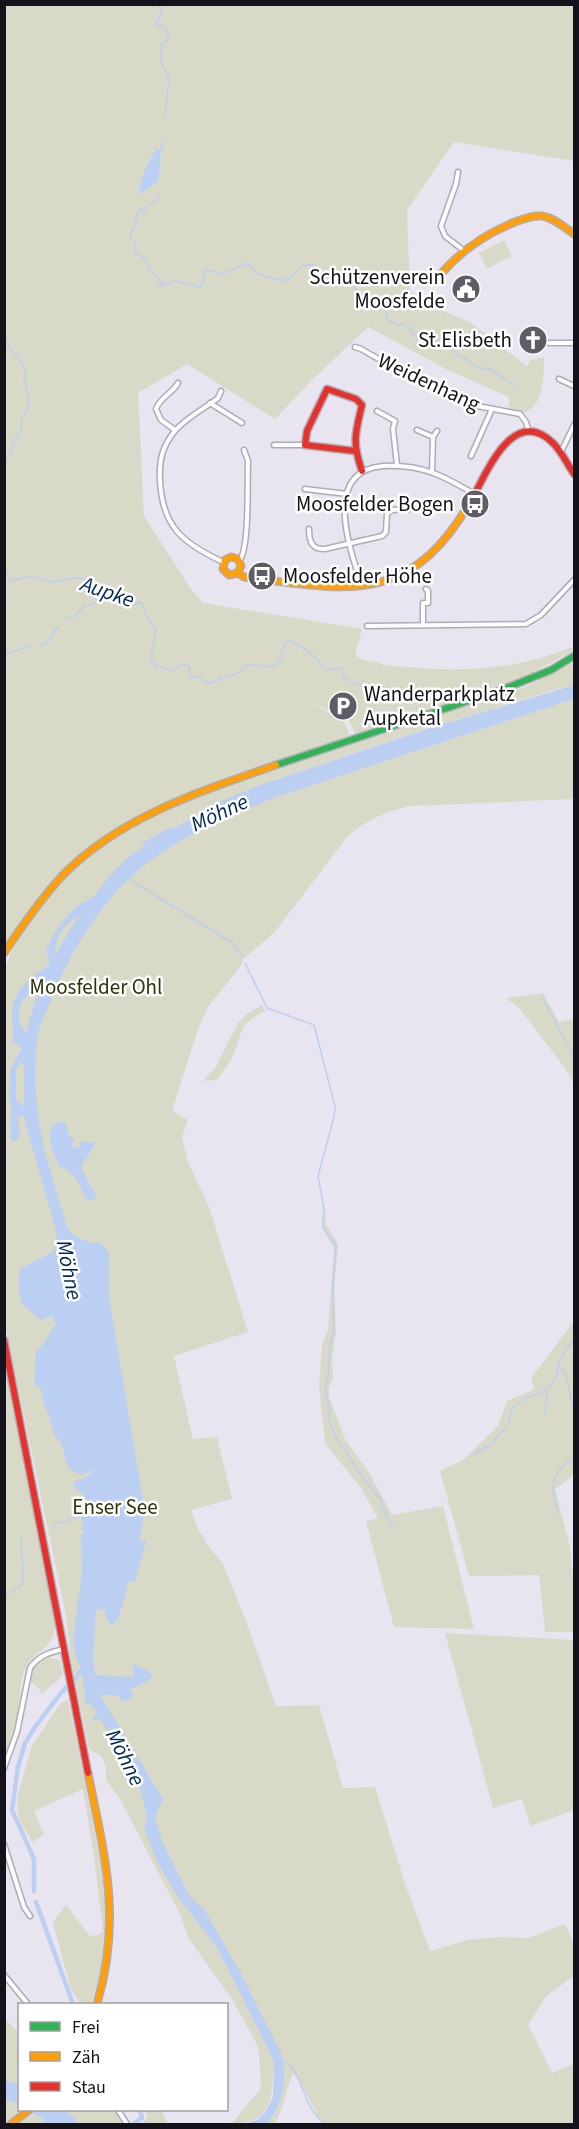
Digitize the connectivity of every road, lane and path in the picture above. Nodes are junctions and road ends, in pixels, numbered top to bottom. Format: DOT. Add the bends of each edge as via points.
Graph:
graph roads {
  1 [pos="458,172"];
  2 [pos="574,234"];
  3 [pos="463,250"];
  4 [pos="440,275"];
  5 [pos="549,343"];
  6 [pos="574,343"];
  7 [pos="355,347"];
  8 [pos="559,379"];
  9 [pos="178,383"];
  10 [pos="574,386"];
  11 [pos="221,391"];
  12 [pos="210,404"];
  13 [pos="492,409"];
  14 [pos="377,411"];
  15 [pos="242,423"];
  16 [pos="574,425"];
  17 [pos="175,430"];
  18 [pos="417,430"];
  19 [pos="437,431"];
  20 [pos="529,432"];
  21 [pos="433,437"];
  22 [pos="274,445"];
  23 [pos="305,445"];
  24 [pos="244,450"];
  25 [pos="355,451"];
  26 [pos="560,452"];
  27 [pos="471,456"];
  28 [pos="397,465"];
  29 [pos="362,471"];
  30 [pos="432,472"];
  31 [pos="574,474"];
  32 [pos="304,489"];
  33 [pos="347,494"];
  34 [pos="475,494"];
  35 [pos="410,509"];
  36 [pos="309,528"];
  37 [pos="349,543"];
  38 [pos="239,561"];
  39 [pos="223,562"];
  40 [pos="238,573"];
  41 [pos="574,580"];
  42 [pos="362,587"];
  43 [pos="426,589"];
  44 [pos="423,625"];
  45 [pos="366,626"];
  46 [pos="574,656"];
  47 [pos="4,953"];
  48 [pos="4,1340"];
  49 [pos="64,1649"];
  50 [pos="4,1768"];
  51 [pos="4,1844"];
  52 [pos="6,1857"];
  53 [pos="30,1916"];
  54 [pos="4,1975"];
  55 [pos="27,2003"];
  56 [pos="97,2003"];
  57 [pos="26,2112"];
  58 [pos="11,2124"];
  1 -- 3 [label="street" via="441,226 442,232"];
  2 -- 3 [label="main road" via="552,219 533,216 495,230"];
  3 -- 4 [label="main road"];
  5 -- 6 [label="street"];
  7 -- 13 [label="street, Weidenhang" via="414,379 472,405"];
  8 -- 10 [label="street"];
  9 -- 17 [label="street" via="156,409 161,420"];
  11 -- 12 [label="street"];
  12 -- 15 [label="street"];
  12 -- 17 [label="street"];
  13 -- 20 [label="street, Weidenhang" via="520,414"];
  13 -- 27 [label="street"];
  14 -- 28 [label="street" via="394,421"];
  16 -- 26 [label="street"];
  17 -- 39 [label="street" via="160,457 164,510 171,525 184,538"];
  18 -- 21 [label="street"];
  19 -- 21 [label="street"];
  20 -- 26 [label="main road" via="548,438"];
  20 -- 34 [label="main road" via="506,442"];
  21 -- 30 [label="street"];
  22 -- 23 [label="street"];
  23 -- 25 [label="main road"];
  23 -- 25 [label="main road" via="314,415 327,389 331,389 362,405 354,437"];
  24 -- 38 [label="street" via="248,461 246,531 244,554"];
  25 -- 29 [label="main road"];
  26 -- 31 [label="main road"];
  28 -- 29 [label="street"];
  28 -- 30 [label="street"];
  29 -- 33 [label="street"];
  30 -- 34 [label="street"];
  32 -- 33 [label="street"];
  33 -- 37 [label="street"];
  34 -- 42 [label="main road" via="448,538 428,559 397,577"];
  35 -- 37 [label="street" via="387,513 386,532 382,536"];
  36 -- 37 [label="street" via="310,541 316,548"];
  37 -- 42 [label="street"];
  38 -- 39 [label="main road" via="231,557"];
  38 -- 40 [label="main road"];
  39 -- 40 [label="main road" via="225,573"];
  40 -- 42 [label="main road" via="311,586"];
  41 -- 44 [label="street" via="541,615 526,624"];
  43 -- 44 [label="street" via="428,603 423,603"];
  44 -- 45 [label="street"];
  46 -- 47 [label="main road" via="504,689 217,785 142,816 101,842 58,879"];
  48 -- 49 [label="main road"];
  49 -- 50 [label="street" via="36,1660 30,1668 17,1732"];
  49 -- 56 [label="main road" via="111,1895 110,1947"];
  51 -- 52 [label="street"];
  52 -- 53 [label="street"];
  54 -- 55 [label="street"];
  57 -- 58 [label="main road"];
}
